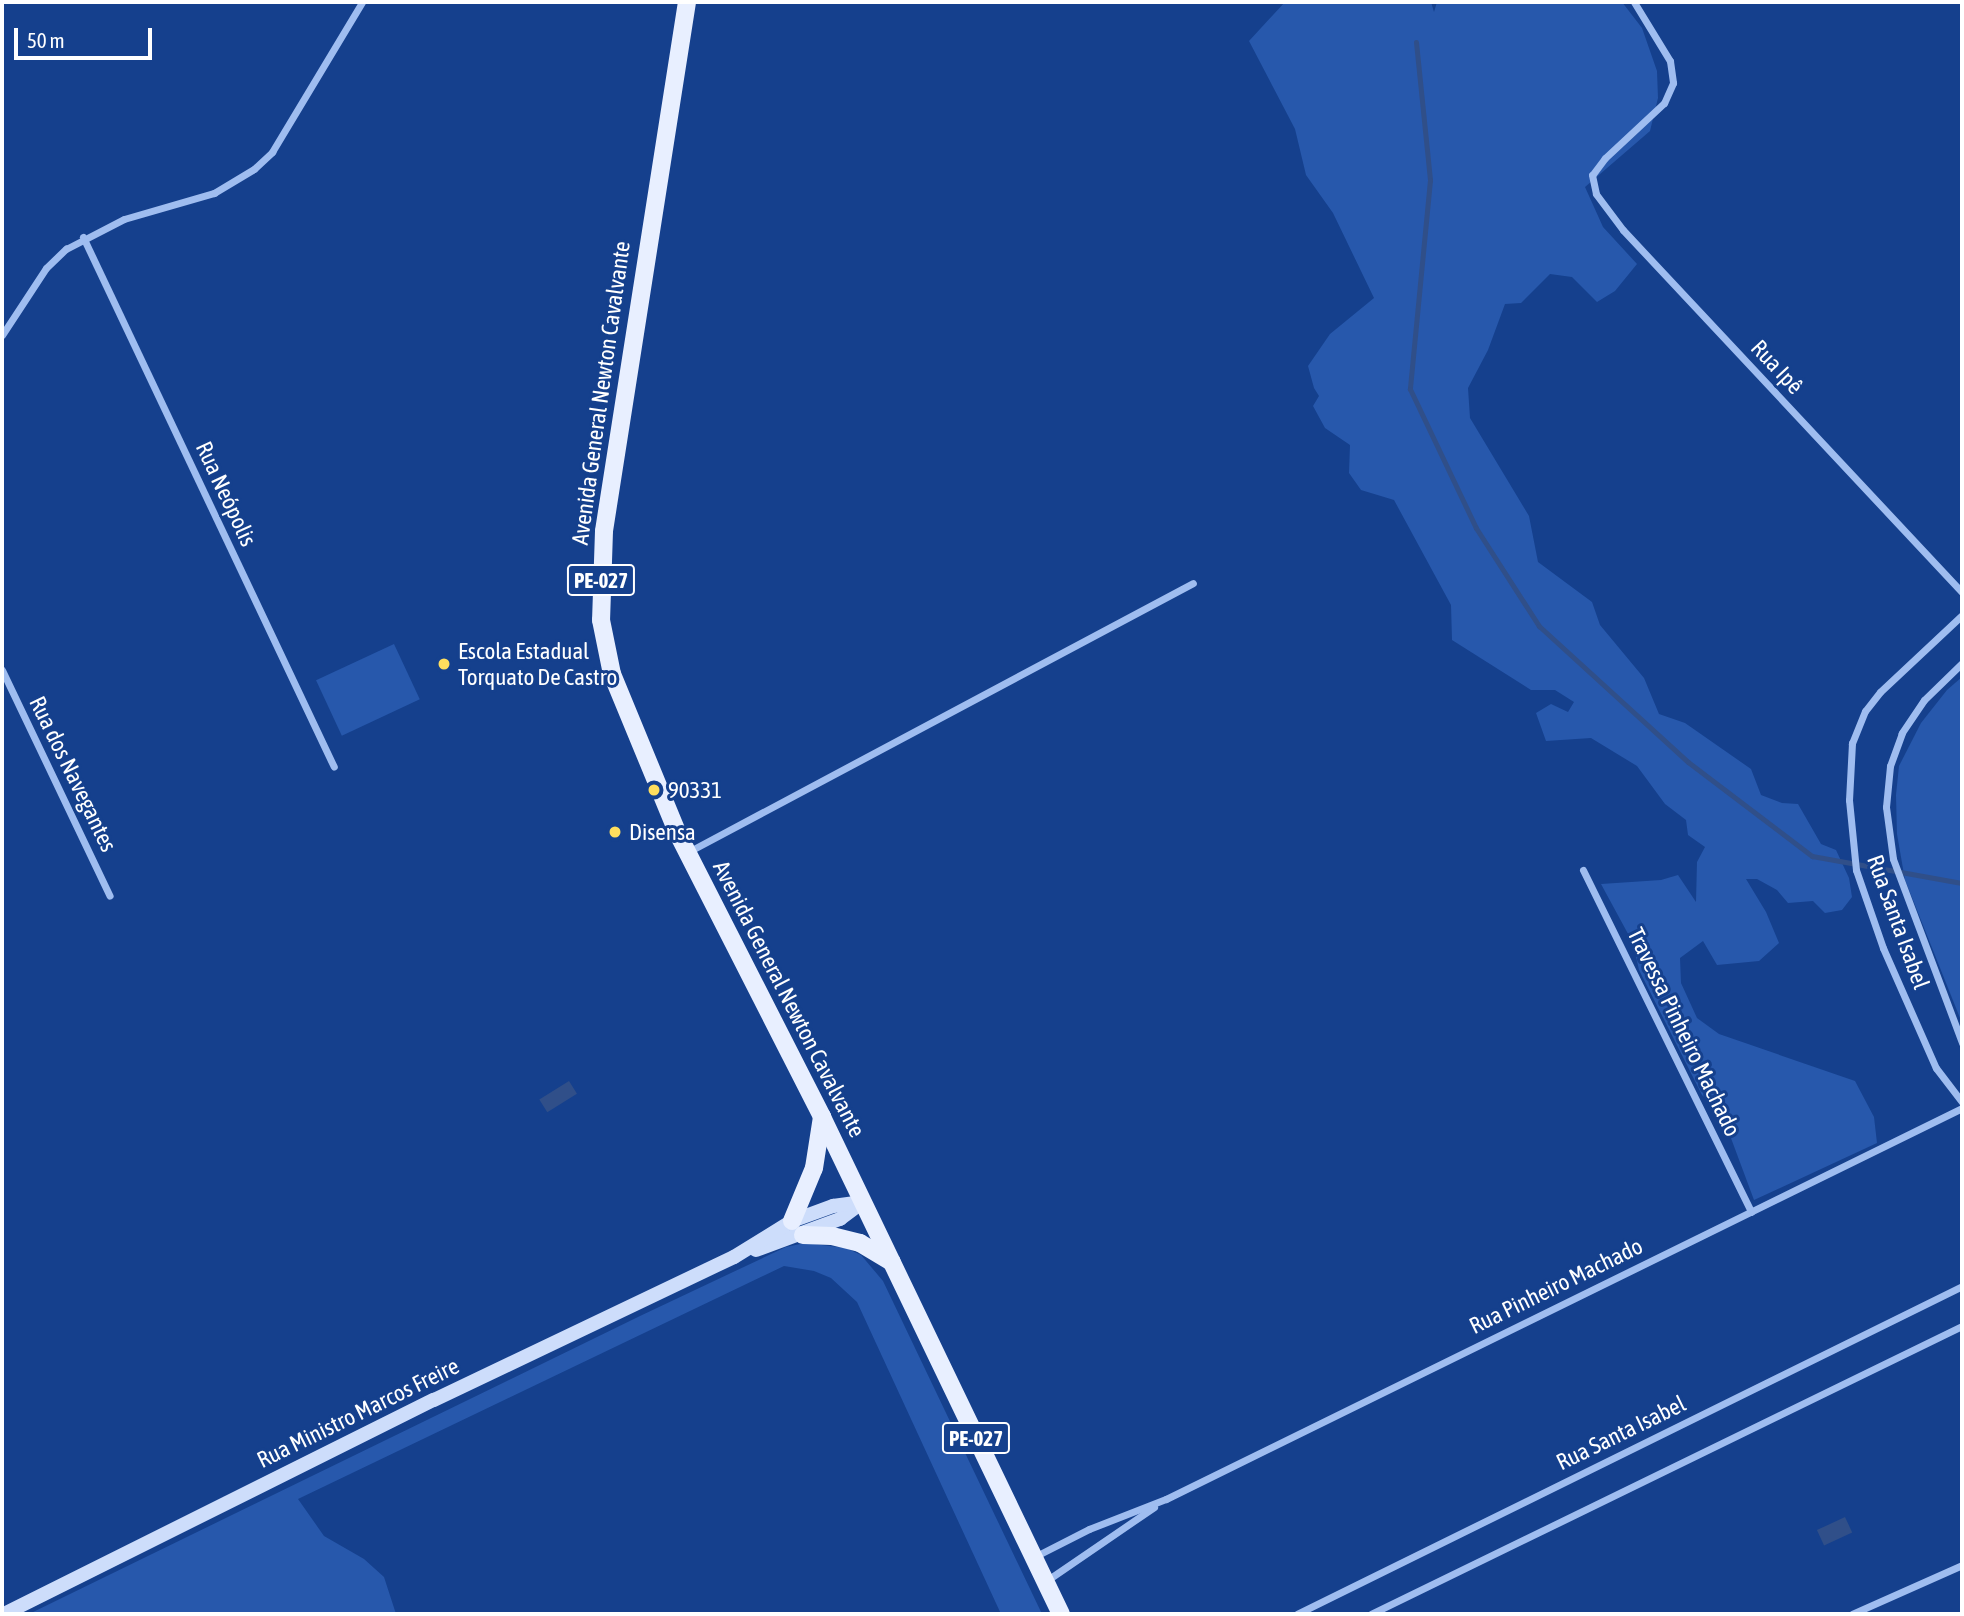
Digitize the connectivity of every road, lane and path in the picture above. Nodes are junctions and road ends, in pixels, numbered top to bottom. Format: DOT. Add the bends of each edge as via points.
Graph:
graph roads {
  1 [pos="362,2"];
  2 [pos="687,2"];
  3 [pos="1634,2"];
  4 [pos="83,237"];
  5 [pos="2,335"];
  6 [pos="1193,583"];
  7 [pos="1962,593"];
  8 [pos="1962,615"];
  9 [pos="1962,663"];
  10 [pos="2,670"];
  11 [pos="334,767"];
  12 [pos="688,853"];
  13 [pos="1583,870"];
  14 [pos="110,896"];
  15 [pos="1962,1043"];
  16 [pos="1962,1102"];
  17 [pos="1962,1108"];
  18 [pos="822,1117"];
  19 [pos="861,1202"];
  20 [pos="1751,1212"];
  21 [pos="797,1228"];
  22 [pos="891,1262"];
  23 [pos="1962,1286"];
  24 [pos="1962,1326"];
  25 [pos="1166,1499"];
  26 [pos="1034,1557"];
  27 [pos="1962,1565"];
  28 [pos="1046,1581"];
  29 [pos="4,1614"];
  30 [pos="1061,1614"];
  31 [pos="1297,1614"];
  32 [pos="1371,1614"];
  33 [pos="1853,1614"];
  1 -- 4 [label="street" via="272,152 254,169 214,193 124,219"];
  2 -- 12 [label="main road, Avenida General Newton Cavalvante / PE-027" via="619,422 604,531 601,620 612,674"];
  3 -- 7 [label="street, Rua Ipê" via="1670,61 1673,83 1655,114 1592,174 1606,209"];
  4 -- 5 [label="street" via="46,268"];
  4 -- 11 [label="street, Rua Neópolis"];
  6 -- 12 [label="street"];
  8 -- 16 [label="street, Rua Santa Isabel" via="1880,692 1861,720 1850,762 1856,870 1916,1026 1936,1068"];
  9 -- 15 [label="street, Rua Santa Isabel" via="1924,701 1897,745 1886,807 1893,859"];
  10 -- 14 [label="street, Rua dos Navegantes"];
  12 -- 18 [label="main road, Avenida General Newton Cavalvante / PE-027"];
  13 -- 20 [label="street, Travessa Pinheiro Machado"];
  17 -- 20 [label="street, Rua Pinheiro Machado"];
  18 -- 19 [label="main road, Avenida General Newton Cavalvante / PE-027"];
  18 -- 21 [label="main road"];
  19 -- 21 [label="main road, Rua Ministro Marcos Freire" via="833,1206"];
  19 -- 22 [label="main road, Avenida General Newton Cavalvante / PE-027"];
  20 -- 25 [label="street, Rua Pinheiro Machado"];
  21 -- 22 [label="main road" via="860,1243"];
  21 -- 29 [label="main road, Rua Ministro Marcos Freire" via="434,1400"];
  22 -- 26 [label="main road, Avenida General Newton Cavalvante / PE-027"];
  23 -- 31 [label="street, Rua Santa Isabel"];
  24 -- 32 [label="street"];
  25 -- 26 [label="street" via="1089,1529"];
  25 -- 28 [label="street"];
  26 -- 28 [label="main road, Avenida General Newton Cavalvante / PE-027"];
  27 -- 33 [label="street"];
  28 -- 30 [label="main road, Avenida General Newton Cavalvante / PE-027"];
}
